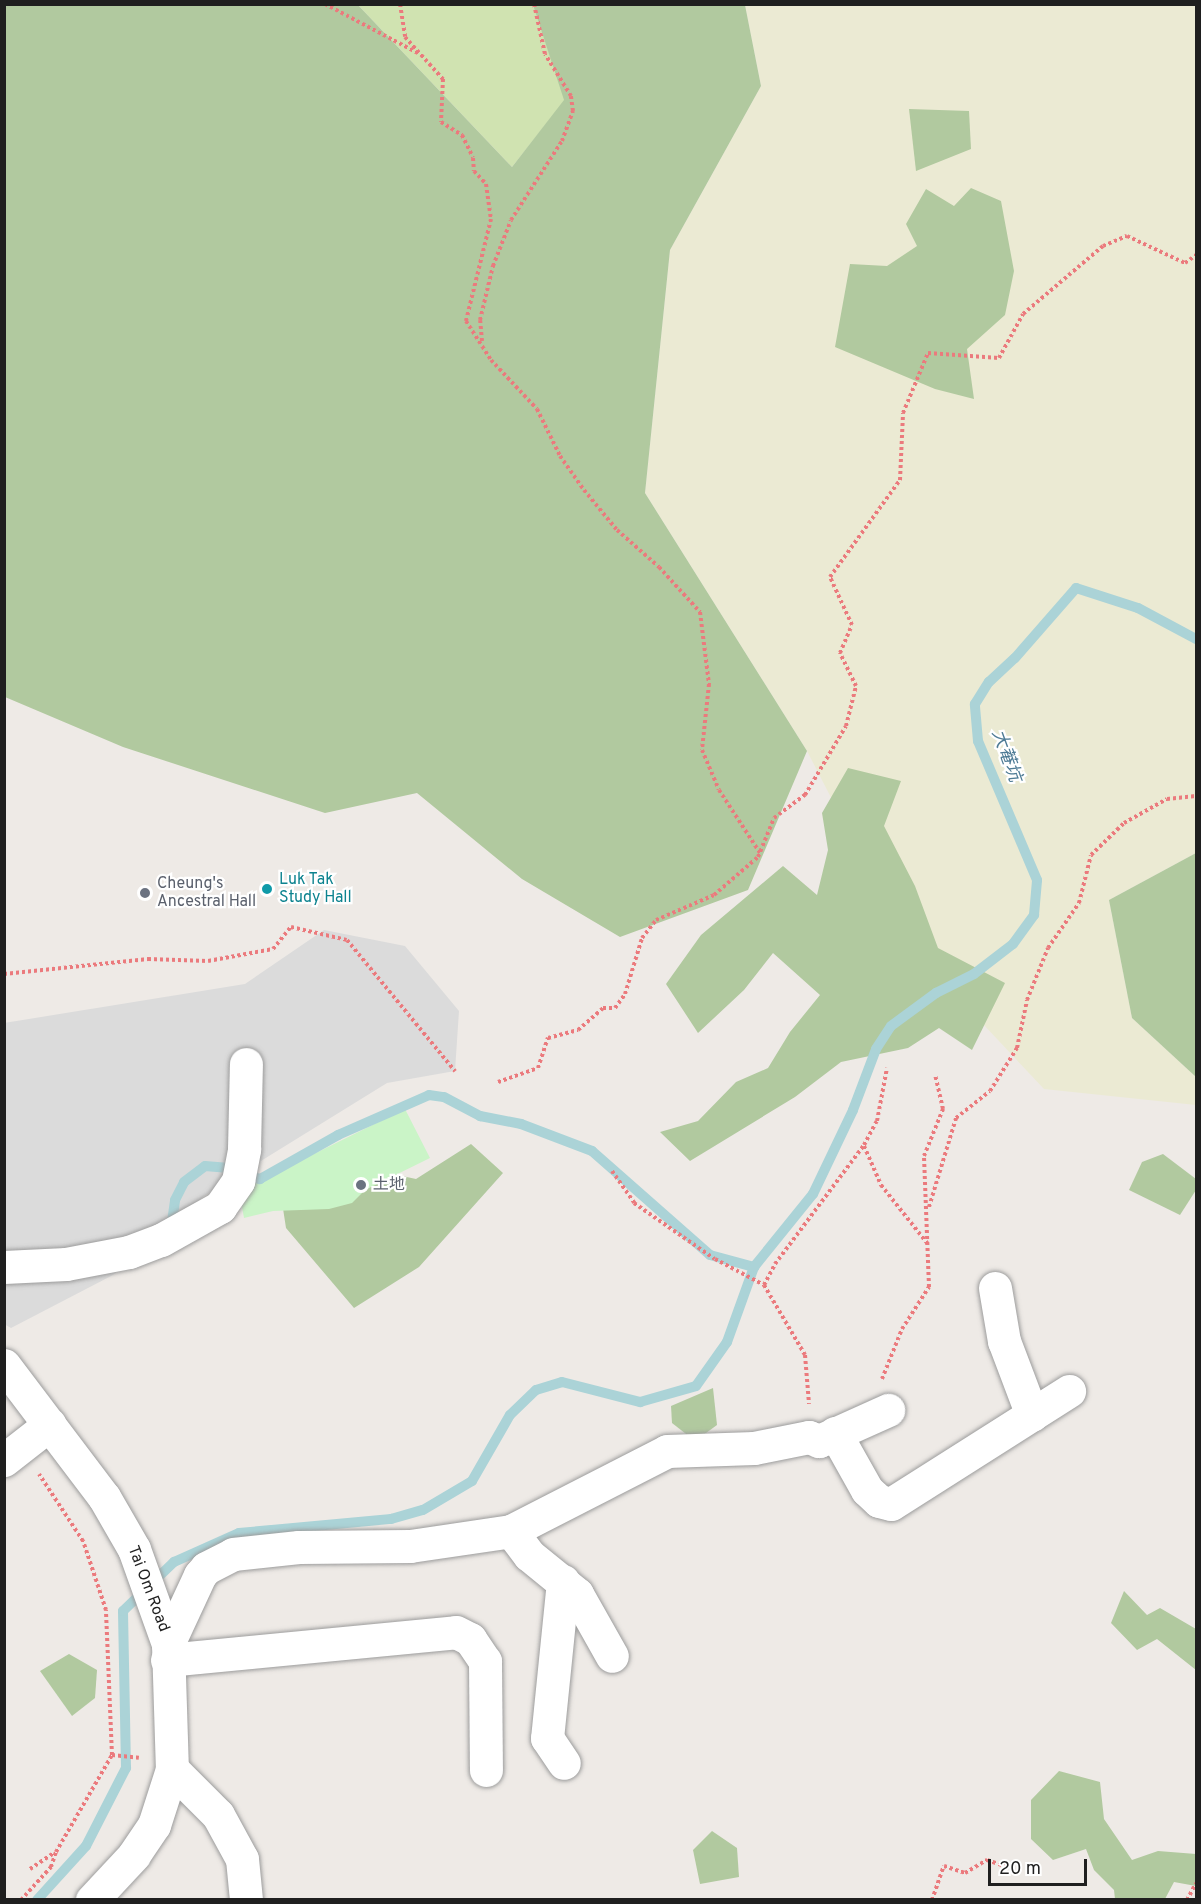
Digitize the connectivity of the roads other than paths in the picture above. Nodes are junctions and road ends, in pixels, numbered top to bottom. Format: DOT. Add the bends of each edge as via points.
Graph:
graph roads {
  1 [pos="246,1064"];
  2 [pos="4,1267"];
  3 [pos="995,1288"];
  4 [pos="4,1365"];
  5 [pos="1069,1391"];
  6 [pos="885,1396"];
  7 [pos="1032,1415"];
  8 [pos="50,1424"];
  9 [pos="835,1433"];
  10 [pos="11,1454"];
  11 [pos="511,1531"];
  12 [pos="563,1581"];
  13 [pos="168,1652"];
  14 [pos="612,1656"];
  15 [pos="564,1763"];
  16 [pos="158,1764"];
  17 [pos="486,1770"];
  18 [pos="92,1899"];
  19 [pos="246,1899"];
  1 -- 2 [label="street" via="244,1149 238,1181 220,1207 161,1240 129,1252 66,1264"];
  3 -- 7 [label="street" via="1004,1341"];
  4 -- 8 [label="street, Tai Om Road"];
  5 -- 7 [label="street"];
  6 -- 9 [label="street"];
  7 -- 9 [label="street" via="891,1504 879,1502 867,1490"];
  8 -- 10 [label="street"];
  8 -- 13 [label="street, Tai Om Road" via="105,1497 134,1549 159,1610"];
  9 -- 11 [label="street" via="819,1441 809,1437 754,1448 667,1451"];
  11 -- 12 [label="street" via="529,1556"];
  11 -- 13 [label="street" via="410,1546 299,1547 233,1554 200,1575"];
  12 -- 14 [label="street" via="595,1621"];
  12 -- 15 [label="street" via="547,1738"];
  13 -- 16 [label="street, Tai Om Road"];
  13 -- 17 [label="street" via="456,1632 470,1639 484,1661"];
  16 -- 18 [label="street, Tai Om Road" via="154,1824 134,1855"];
  16 -- 19 [label="street" via="218,1815 242,1859"];
}
